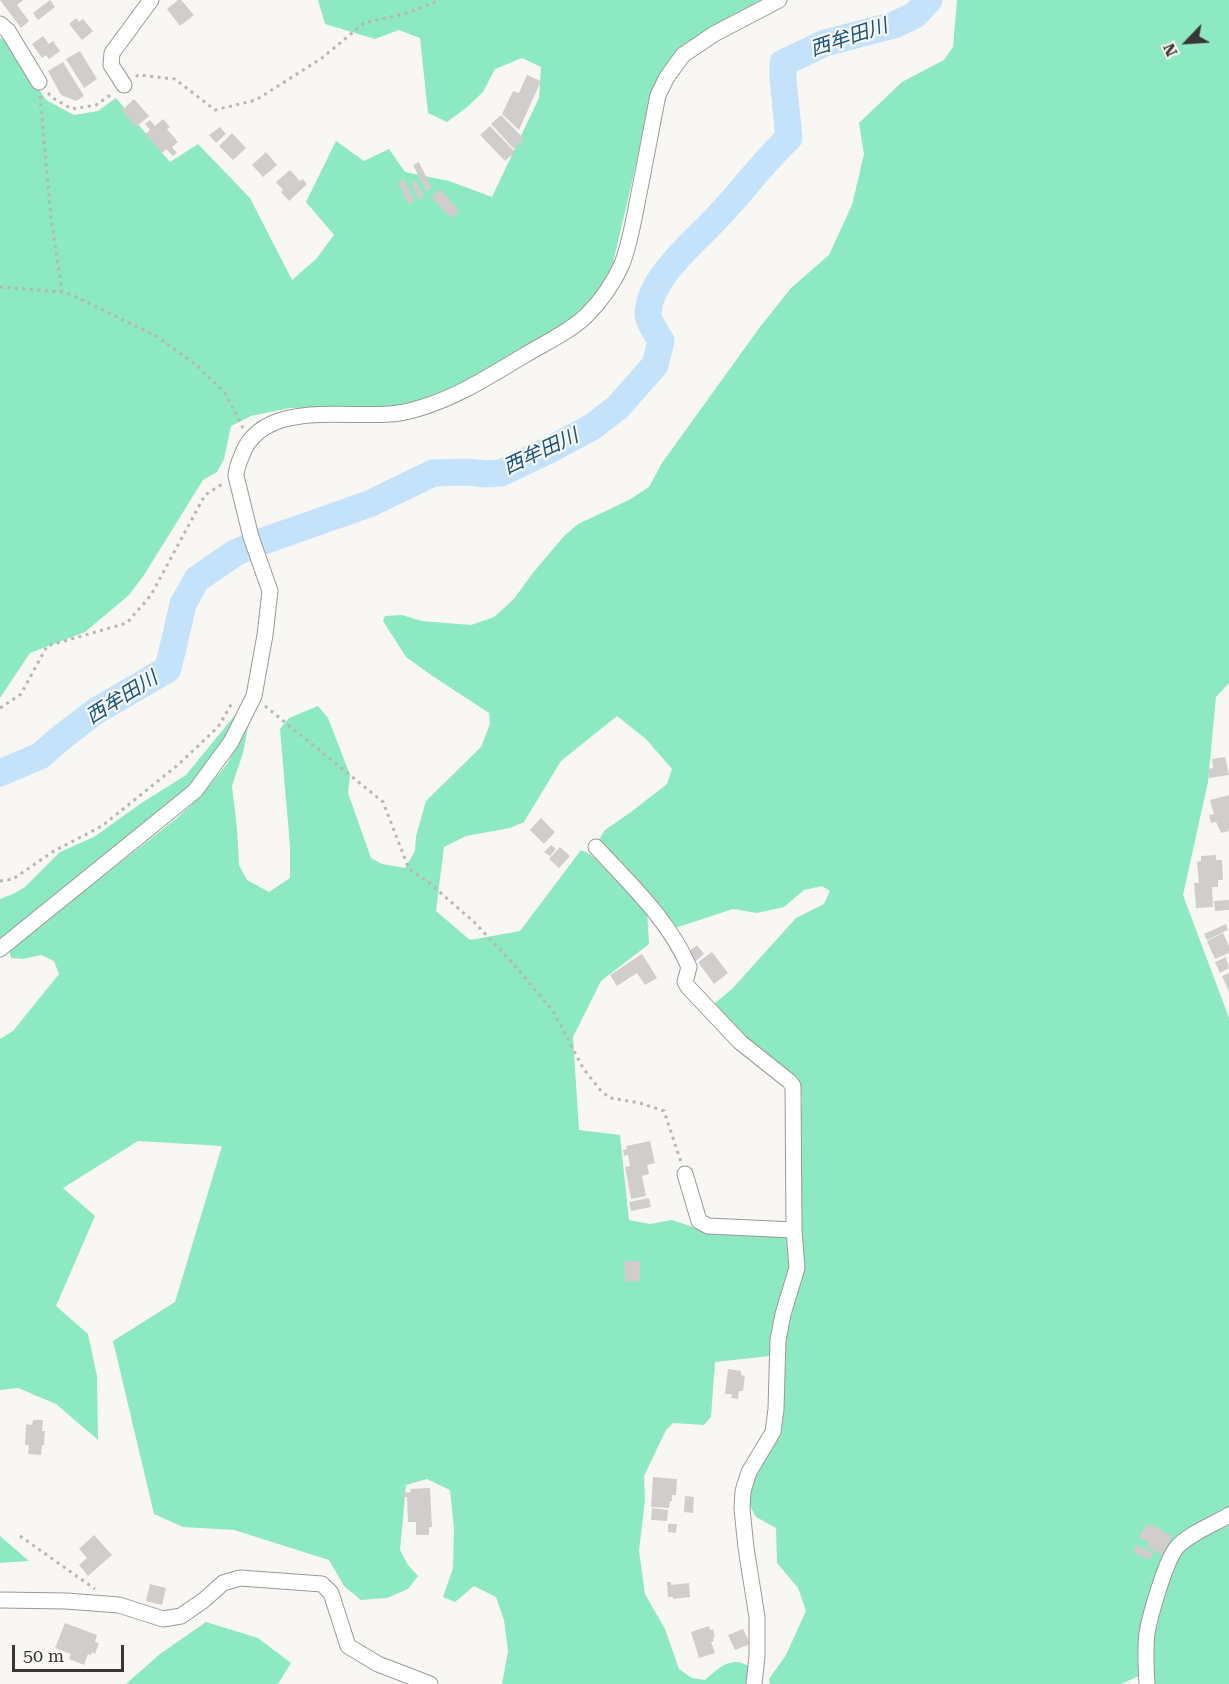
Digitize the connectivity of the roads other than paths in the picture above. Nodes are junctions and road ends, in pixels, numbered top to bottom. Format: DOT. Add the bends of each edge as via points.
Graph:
graph roads {
  1 [pos="151,0"];
  2 [pos="779,0"];
  3 [pos="0,24"];
  4 [pos="39,82"];
  5 [pos="124,85"];
  6 [pos="596,847"];
  7 [pos="0,949"];
  8 [pos="685,1174"];
  9 [pos="794,1230"];
  10 [pos="1229,1515"];
  11 [pos="0,1600"];
  12 [pos="1142,1682"];
  13 [pos="430,1684"];
  14 [pos="754,1684"];
  1 -- 5 [label="street" via="112,53 111,65"];
  2 -- 7 [label="street" via="691,49 667,77 658,96 622,263 605,293 585,316 560,335 439,402 390,414 290,417 271,423 249,440 236,476 270,591 254,696 231,742 195,791"];
  3 -- 4 [label="street"];
  6 -- 9 [label="street" via="648,903 678,944 689,967 685,982 688,987 740,1042 794,1086"];
  8 -- 9 [label="street" via="699,1221 708,1226"];
  9 -- 14 [label="street" via="797,1268 778,1340 773,1432 749,1472 743,1491 746,1548 757,1617"];
  10 -- 12 [label="street" via="1176,1548 1155,1601"];
  11 -- 13 [label="street" via="119,1605 163,1619 182,1616 223,1583 240,1578 322,1584 331,1593 348,1646 378,1664"];
}
